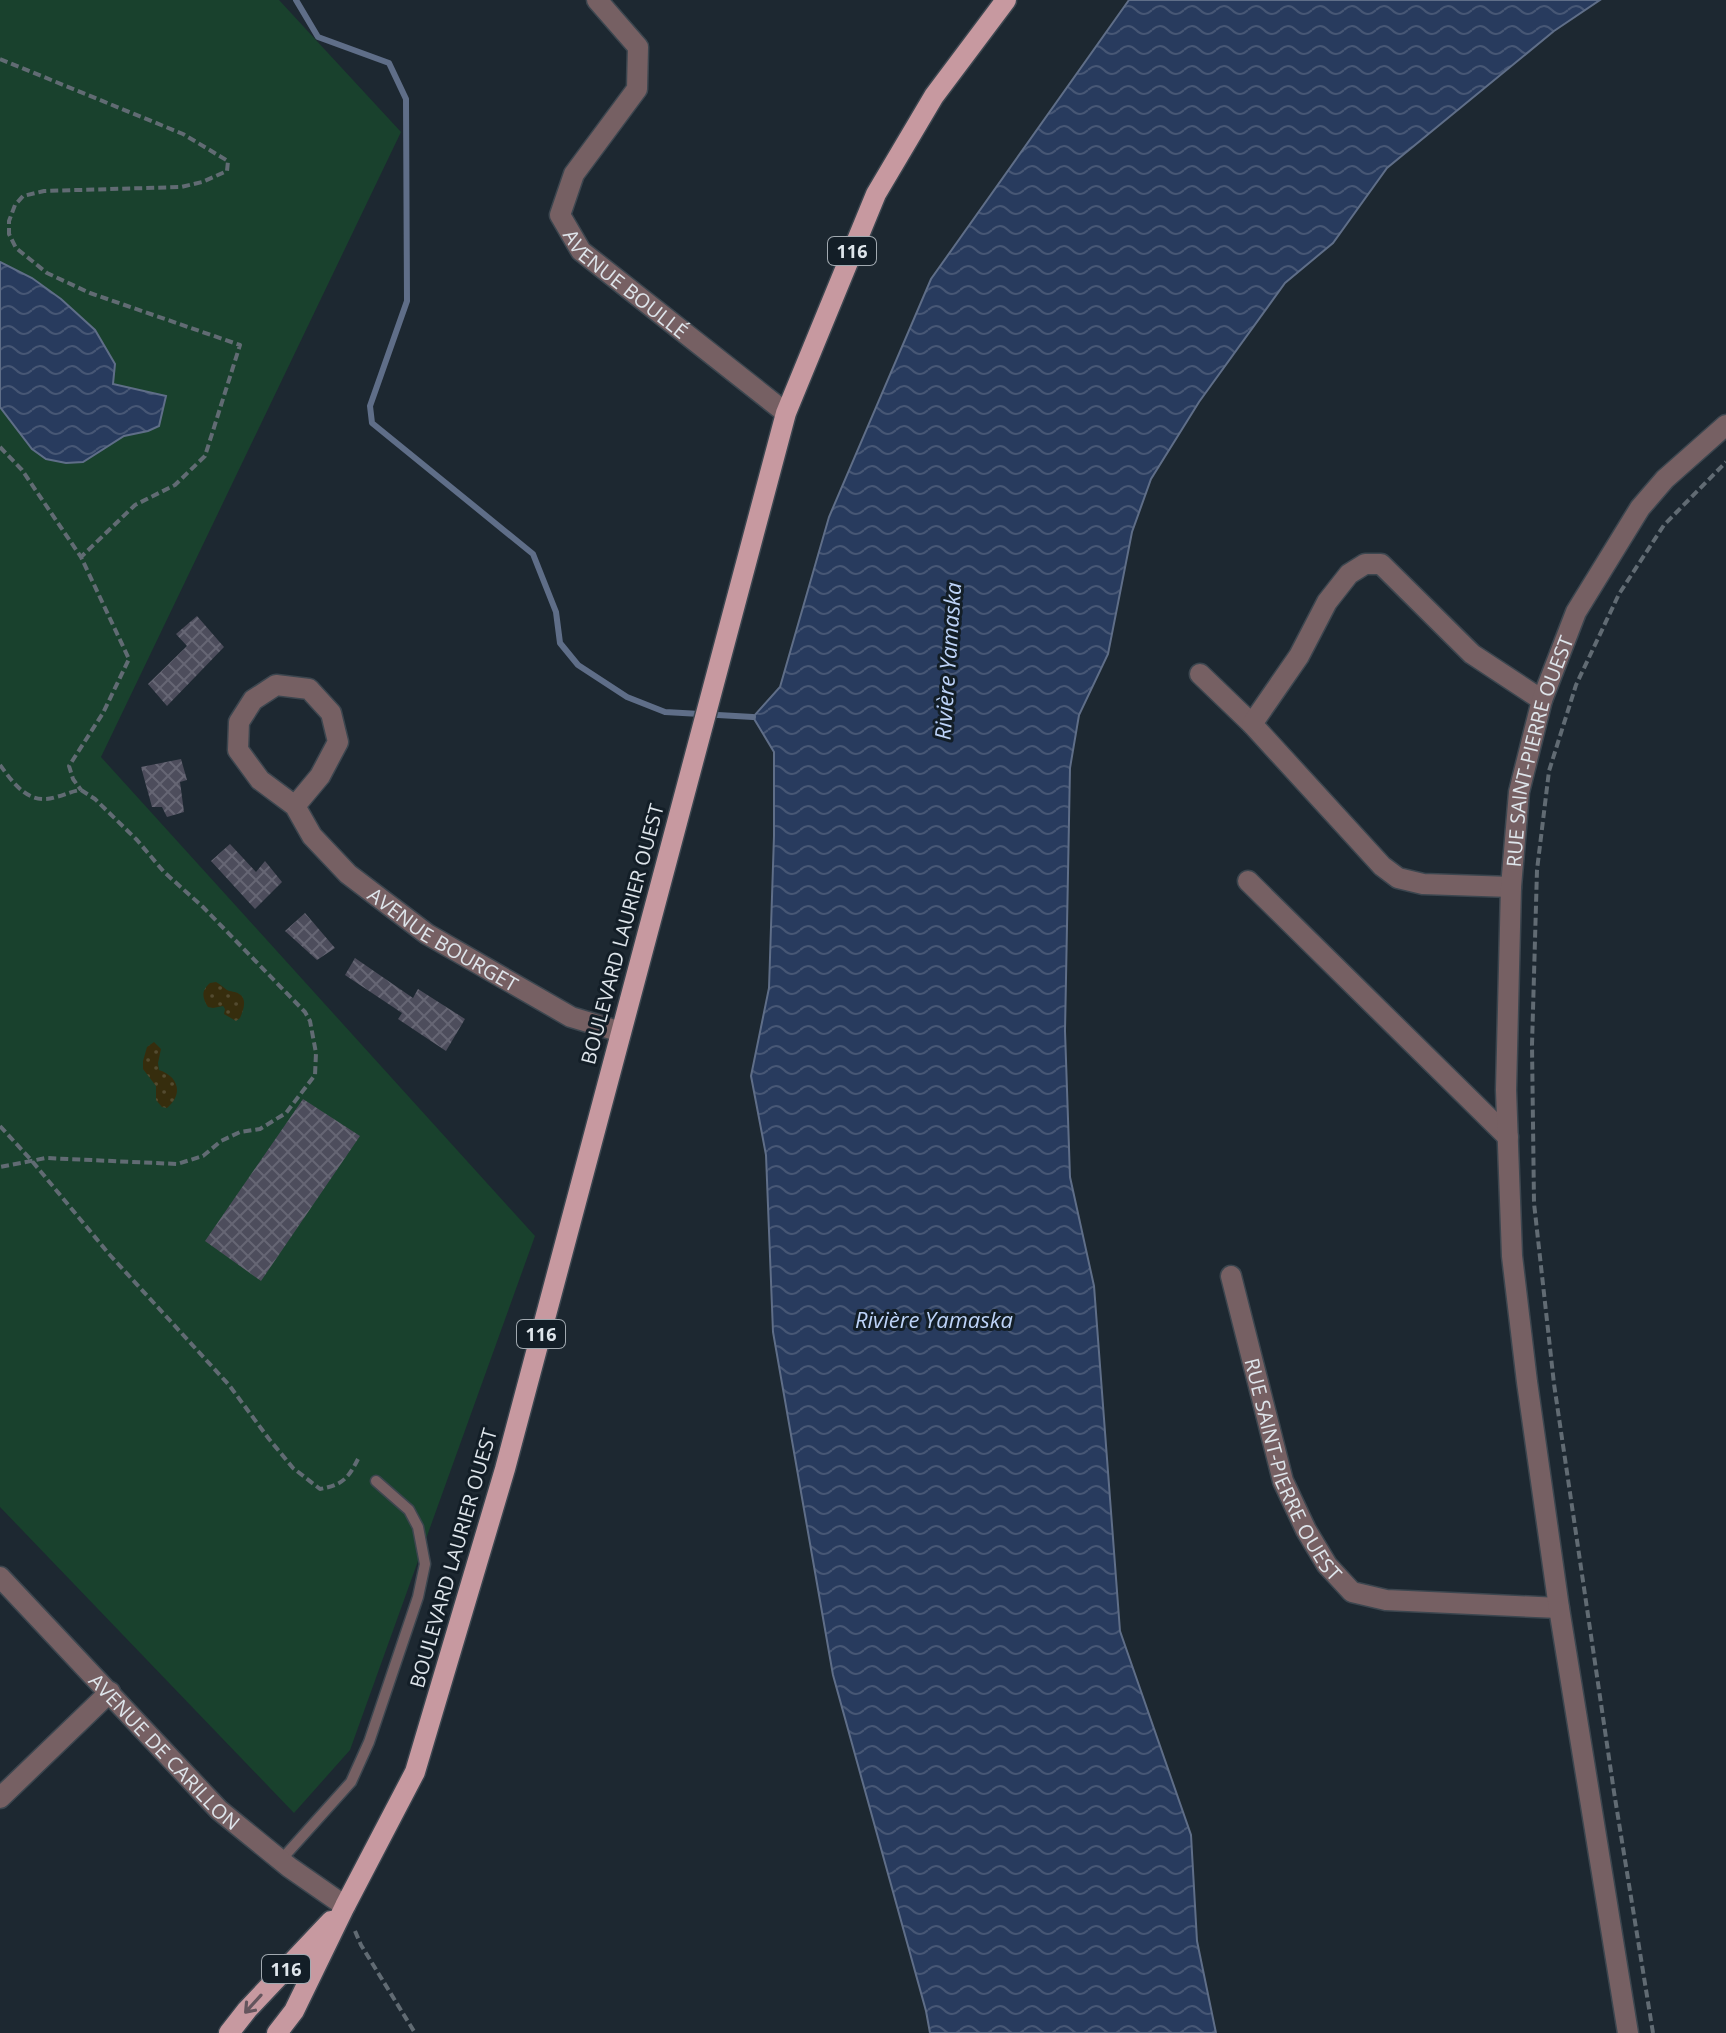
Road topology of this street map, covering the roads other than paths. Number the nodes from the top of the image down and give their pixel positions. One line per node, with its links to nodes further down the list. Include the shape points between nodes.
1 (597, 0): 3 (street, AVENUE BOULLÉ, via 638,47 637,89 574,174 560,215 581,251)
2 (1006, 0): 3 (main road, BOULEVARD LAURIER OUEST / 116, via 934,96 876,194)
3 (786, 413): 11 (main road, BOULEVARD LAURIER OUEST / 116)
4 (1726, 425): 6 (street, RUE SAINT-PIERRE OUEST, via 1640,508 1576,612)
5 (1200, 674): 7 (street)
6 (1542, 700): 7 (street, via 1472,654 1381,564 1365,564 1349,574 1327,602 1299,656); 10 (street, RUE SAINT-PIERRE OUEST, via 1519,792)
7 (1252, 724): 10 (street, via 1398,878)
8 (295, 806): 8 (street, AVENUE BOURGET, via 320,776 338,742 331,713 309,689 276,685 253,700 239,722 238,750 260,780); 11 (street, AVENUE BOURGET, via 312,836 348,874 427,934 571,1017)
9 (1248, 881): 12 (street)
10 (1511, 887): 12 (street, RUE SAINT-PIERRE OUEST)
11 (621, 1032): 20 (main road, BOULEVARD LAURIER OUEST / 116, via 505,1469 415,1772)
12 (1508, 1137): 16 (street, RUE SAINT-PIERRE OUEST, via 1512,1256)
13 (1231, 1276): 16 (street, RUE SAINT-PIERRE OUEST, via 1283,1481 1327,1565 1352,1592 1386,1600)
14 (376, 1481): 19 (lane, via 409,1510 418,1527 425,1564 418,1597 351,1782)
15 (0, 1577): 17 (street, AVENUE DE CARILLON)
16 (1559, 1608): 23 (street, RUE SAINT-PIERRE OUEST)
17 (110, 1692): 18 (street); 19 (street, AVENUE DE CARILLON, via 219,1810)
18 (0, 1798)
19 (281, 1860): 20 (street, AVENUE DE CARILLON)
20 (345, 1906): 21 (main road, BOULEVARD LAURIER OUEST / 116, one-way to 21); 22 (main road, BOULEVARD LAURIER OUEST / 116, via 294,2011)
21 (229, 2033)
22 (277, 2033)
23 (1628, 2033)

